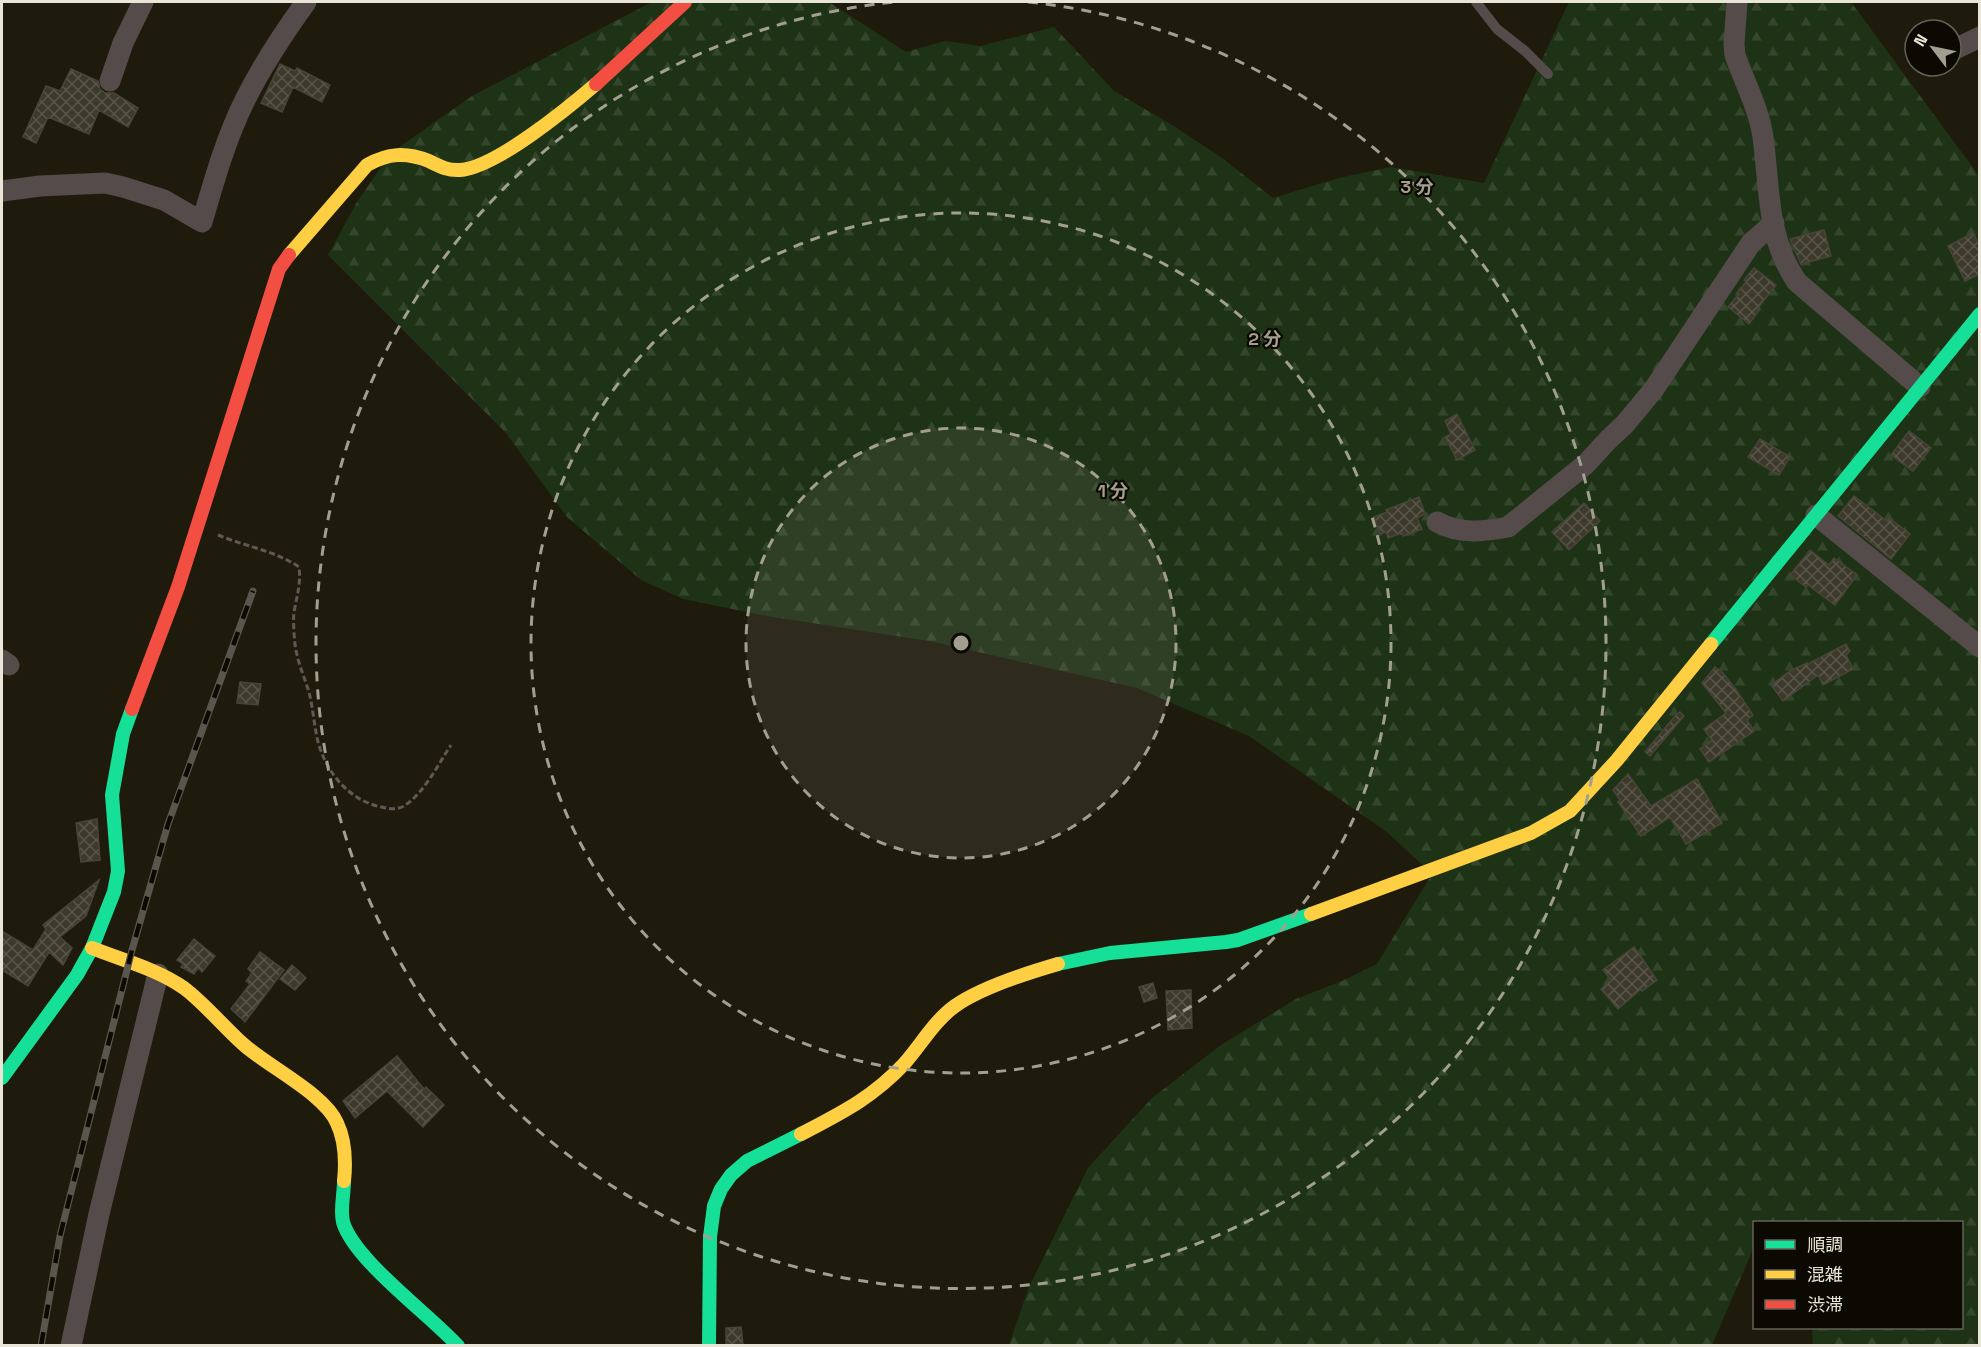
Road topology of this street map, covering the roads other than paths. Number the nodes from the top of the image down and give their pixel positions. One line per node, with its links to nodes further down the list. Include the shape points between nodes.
1 (143, 2): 9 (street)
2 (306, 2): 10 (street, via 245,100 202,222 164,200 105,183)
3 (685, 2): 17 (street, via 573,103 543,127 486,162 458,171 400,153 380,157 367,165 279,269 178,587 123,734 112,795 118,871)
4 (1476, 2): 8 (lane, via 1497,29)
5 (1737, 2): 11 (street, via 1735,55 1759,121 1767,198)
6 (1980, 37): 7 (street)
7 (1963, 45)
8 (1548, 74)
9 (110, 81)
10 (2, 191)
11 (1774, 223): 13 (street, via 1778,248 1797,282); 15 (street, via 1751,243 1654,389 1586,465 1508,527 1464,531)
12 (1980, 314): 13 (street)
13 (1920, 387): 14 (street)
14 (1816, 515): 16 (street); 22 (street, via 1617,760 1570,811 1531,833 1238,940 1076,958 985,990 945,1014 897,1072 865,1099 742,1164 726,1181 714,1206)
15 (1437, 522)
16 (1980, 647)
17 (92, 948): 18 (street); 19 (street, via 77,975)
18 (158, 974): 20 (street); 21 (street, via 184,988 245,1046 327,1108 337,1122 344,1150 342,1219 348,1237 373,1266)
19 (2, 1078)
20 (71, 1346)
21 (458, 1346)
22 (709, 1346)

